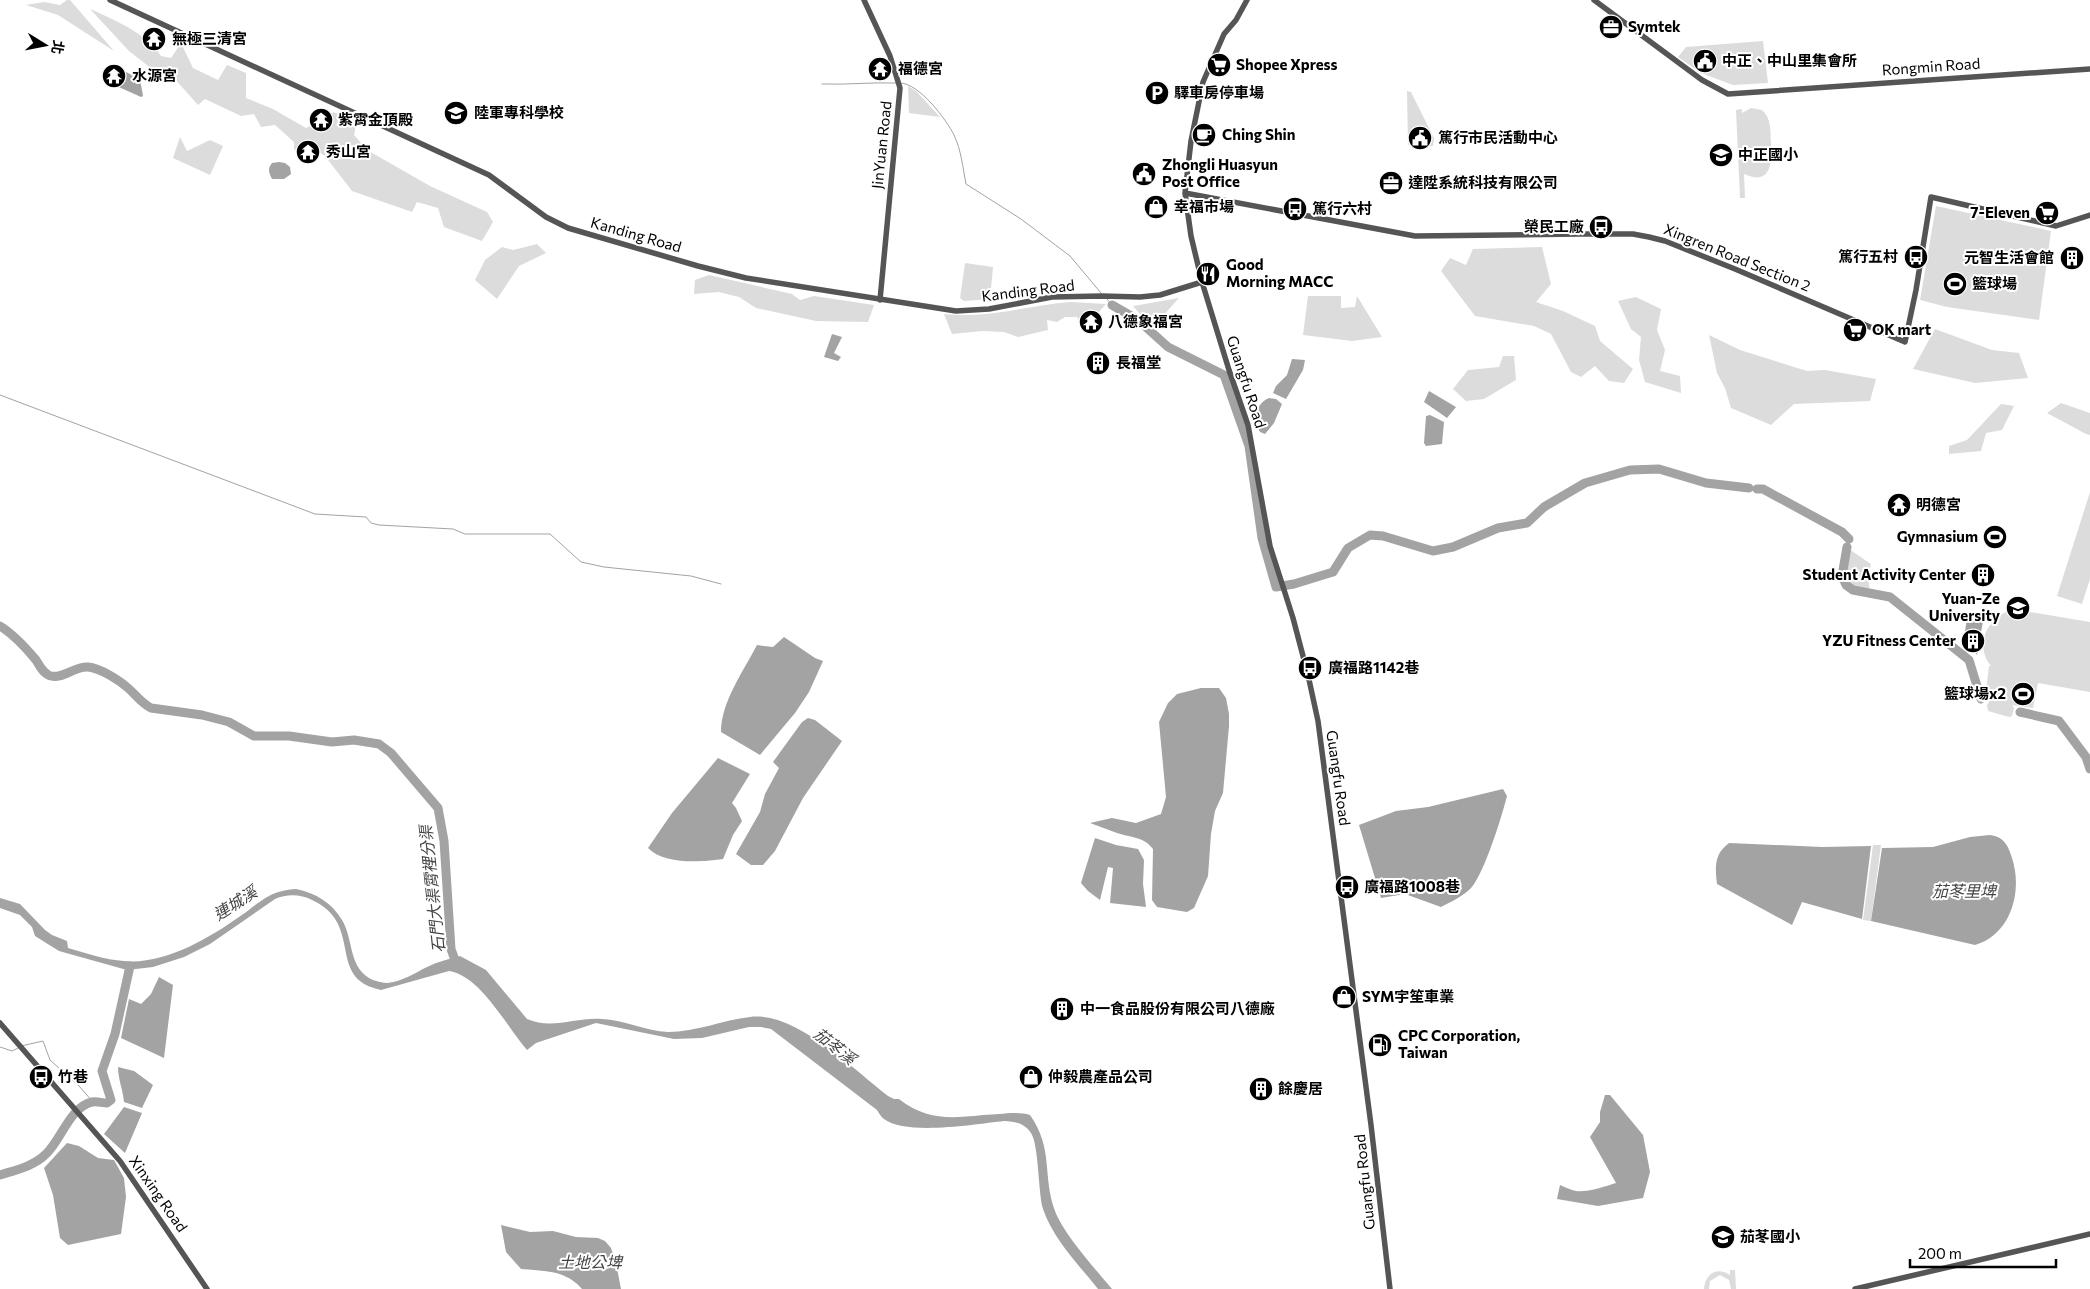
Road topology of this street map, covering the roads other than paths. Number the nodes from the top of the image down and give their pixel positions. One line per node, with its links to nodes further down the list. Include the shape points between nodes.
1 (110, 0): 9 (street, Kanding Road, via 489,175 546,217 568,228 746,278)
2 (864, 0): 9 (street, JinYuan Road, via 890,56 900,88)
3 (1247, 0): 6 (street, Guangfu Road, via 1224,34 1203,82)
4 (1594, 0): 5 (street, Rongmin Road, via 1702,80 1728,94)
5 (2090, 69)
6 (1185, 194): 7 (street, Xingren Road Section 2, via 1415,236 1633,234 1649,237 1735,269 1905,342 1931,197 2056,226); 8 (street, Guangfu Road)
7 (2090, 215)
8 (1202, 282): 9 (street, Kanding Road, via 1160,295 1052,297 970,310); 13 (street, Guangfu Road, via 1248,425 1270,546 1308,675 1319,730)
9 (880, 300)
10 (0, 1023): 12 (street, Xinxing Road, via 137,1183)
11 (2090, 1234): 14 (street)
12 (207, 1289)
13 (1390, 1289)
14 (1855, 1289)

